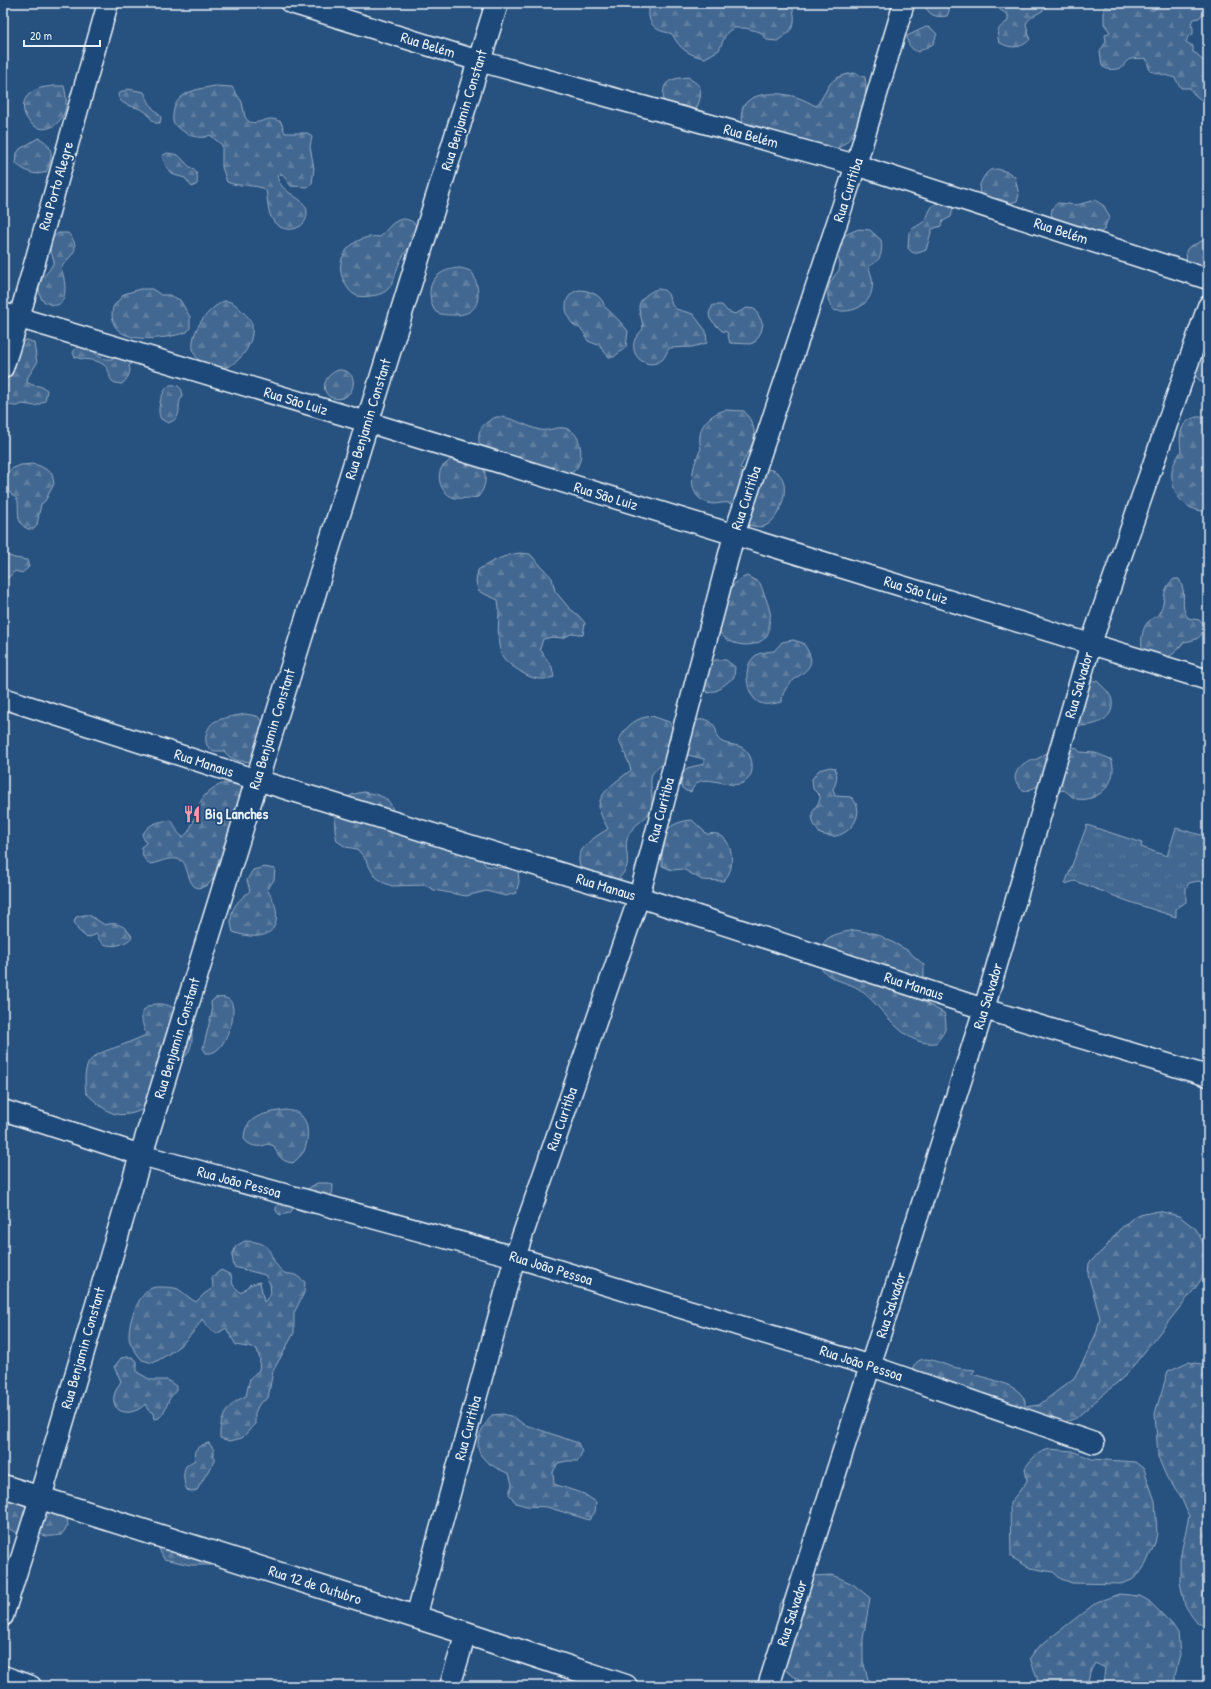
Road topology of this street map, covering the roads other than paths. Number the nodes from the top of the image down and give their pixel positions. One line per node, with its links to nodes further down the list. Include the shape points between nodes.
1 (108, 3): 9 (street, Rua Porto Alegre)
2 (291, 3): 5 (street, Rua Belém)
3 (497, 3): 5 (street, Rua Benjamin Constant)
4 (904, 3): 6 (street, Rua Curitiba)
5 (479, 61): 6 (street, Rua Belém); 11 (street, Rua Benjamin Constant)
6 (856, 165): 7 (street, Rua Belém); 12 (street, Rua Curitiba)
7 (1208, 279)
8 (1208, 306): 13 (street, Rua Salvador)
9 (11, 315): 10 (street, Rua Porto Alegre); 11 (street, Rua São Luiz)
10 (3, 368)
11 (367, 422): 12 (street, Rua São Luiz); 16 (street, Rua Benjamin Constant)
12 (734, 535): 13 (street, Rua São Luiz); 17 (street, Rua Curitiba)
13 (1091, 644): 14 (street, Rua São Luiz); 18 (street, Rua Salvador)
14 (1208, 680)
15 (3, 698): 16 (street, Rua Manaus)
16 (257, 780): 17 (street, Rua Manaus); 21 (street, Rua Benjamin Constant)
17 (639, 897): 18 (street, Rua Manaus); 22 (street, Rua Curitiba)
18 (984, 1009): 19 (street, Rua Manaus); 23 (street, Rua Salvador)
19 (1208, 1076)
20 (3, 1110): 21 (street, Rua João Pessoa)
21 (141, 1155): 22 (street, Rua João Pessoa); 26 (street, Rua Benjamin Constant)
22 (515, 1257): 23 (street, Rua João Pessoa); 28 (street, Rua Curitiba)
23 (871, 1366): 24 (street, Rua João Pessoa); 34 (street, Rua Salvador)
24 (1094, 1443)
25 (3, 1486): 26 (street, Rua 12 de Outubro)
26 (40, 1498): 27 (street, Rua Benjamin Constant); 28 (street, Rua 12 de Outubro)
27 (3, 1616)
28 (416, 1617): 29 (street, Rua 12 de Outubro)
29 (466, 1633): 32 (street); 33 (street, Rua 12 de Outubro)
30 (3, 1676): 31 (street)
31 (31, 1686)
32 (450, 1686)
33 (626, 1686)
34 (768, 1686)

